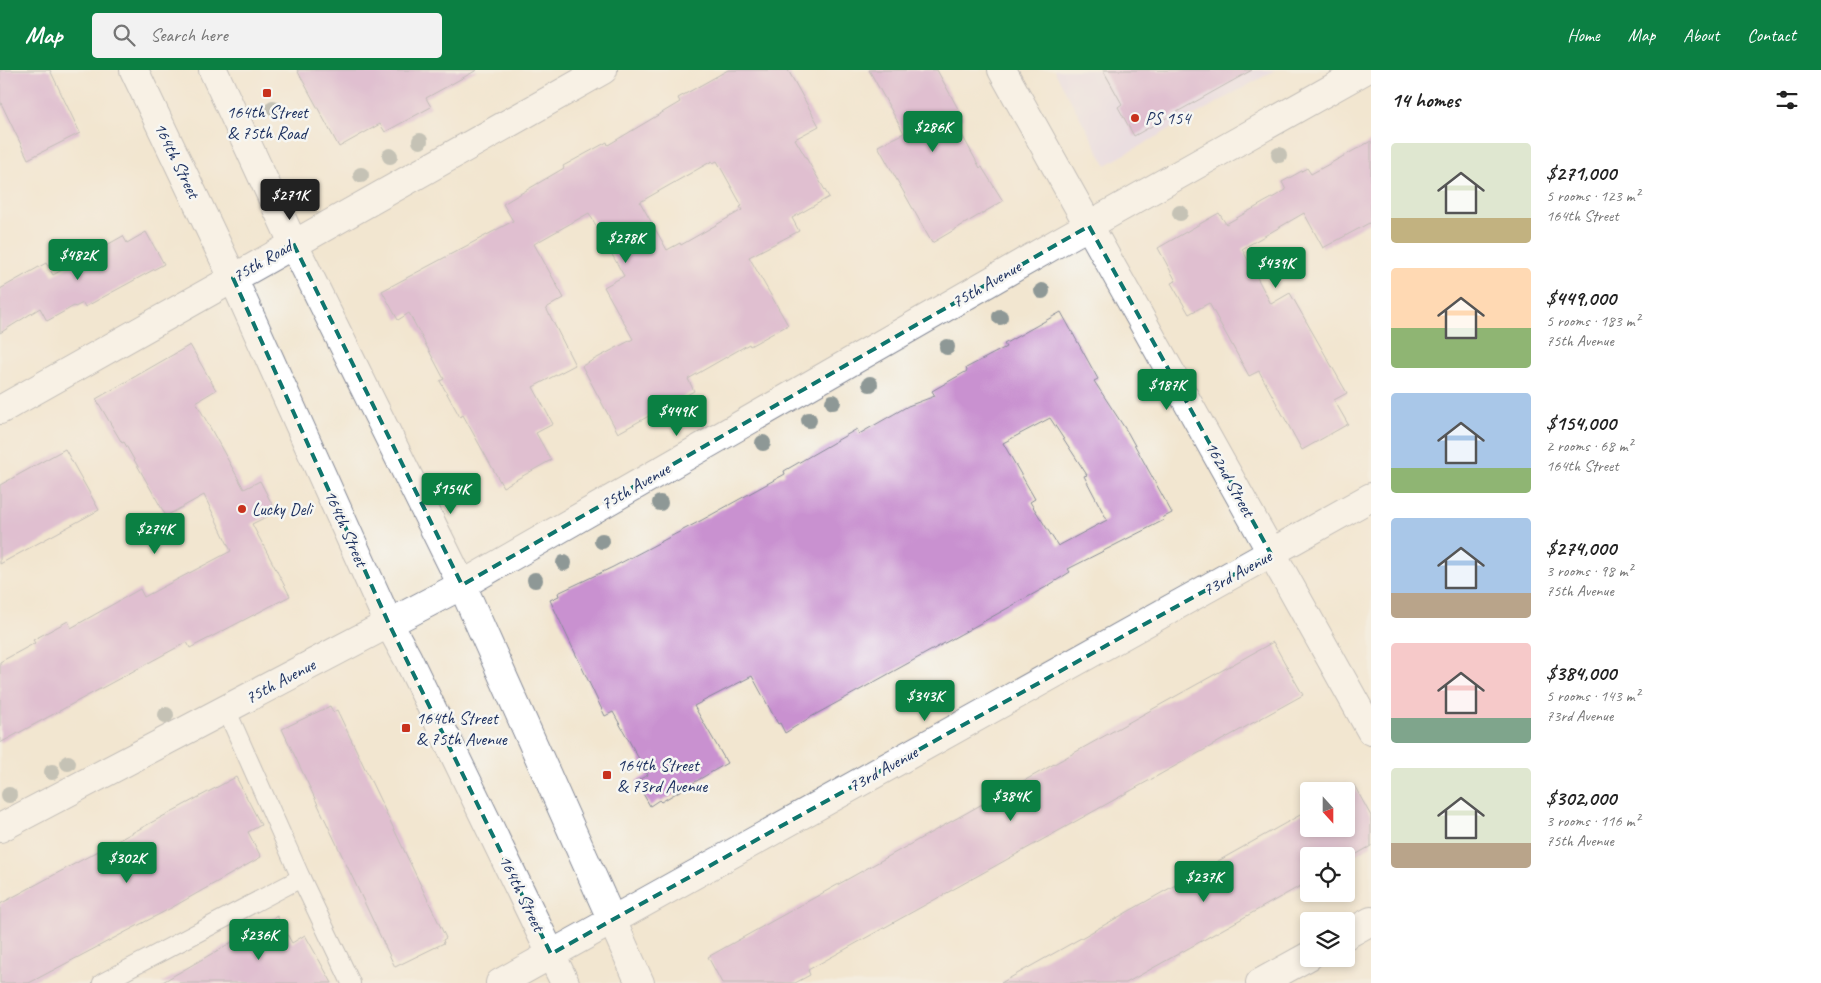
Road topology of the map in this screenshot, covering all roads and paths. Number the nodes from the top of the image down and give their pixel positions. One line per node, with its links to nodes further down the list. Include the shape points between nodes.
1 (134, 70): 8 (street, 164th Street)
2 (213, 70): 7 (street)
3 (602, 70): 7 (street, 75th Road)
4 (1002, 70): 6 (street, 162nd Street)
5 (1366, 70): 6 (street, 75th Avenue)
6 (1089, 226): 11 (street, 162nd Street); 12 (street, 75th Avenue)
7 (293, 244): 8 (street, 75th Road); 12 (street)
8 (233, 278): 9 (street, 75th Road); 13 (street, 164th Street)
9 (0, 410)
10 (1371, 497): 11 (street, 73rd Avenue)
11 (1271, 554): 15 (street, 162nd Street); 18 (street, 73rd Avenue)
12 (462, 585): 13 (street, 75th Avenue); 18 (street)
13 (389, 624): 14 (street, 75th Avenue); 21 (street, 164th Street)
14 (226, 709): 16 (street, 75th Avenue); 17 (lane)
15 (1371, 731)
16 (0, 828)
17 (301, 878): 23 (lane); 24 (lane)
18 (612, 920): 21 (street, 73rd Avenue); 27 (street)
19 (1371, 921): 20 (street)
20 (1355, 930)
21 (551, 954): 25 (street, 73rd Avenue); 26 (street, 164th Street)
22 (1300, 961): 28 (street)
23 (102, 983)
24 (351, 983)
25 (500, 983)
26 (565, 983)
27 (640, 983)
28 (1260, 983)

